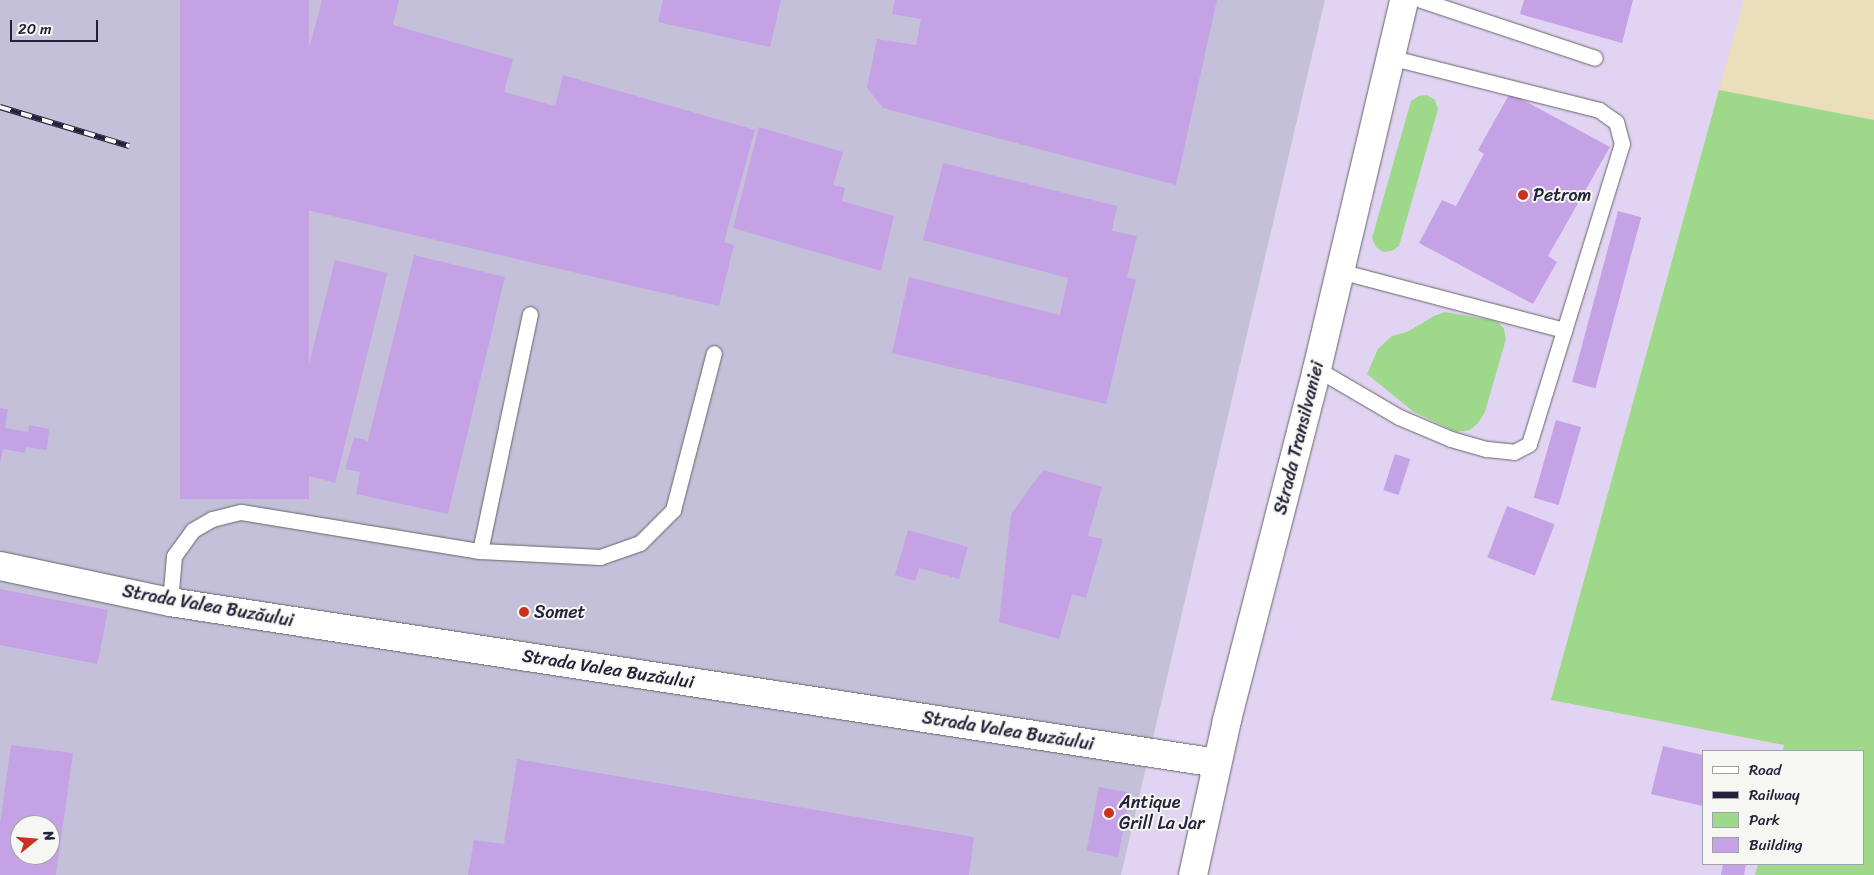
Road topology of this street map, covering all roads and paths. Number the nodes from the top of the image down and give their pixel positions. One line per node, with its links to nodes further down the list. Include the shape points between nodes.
1 (1404, 0): 3 (street, Strada Transilvaniei)
2 (1421, 0): 4 (lane)
3 (1390, 57): 5 (street, Strada Transilvaniei); 7 (lane, via 1599,110 1616,122 1622,144)
4 (1596, 58)
5 (1339, 271): 7 (lane); 9 (street, Strada Transilvaniei)
6 (530, 314): 10 (lane)
7 (1564, 330): 9 (lane, via 1530,444 1514,452 1450,439 1399,417)
8 (714, 353): 10 (lane, via 673,510 640,542 600,557)
9 (1316, 369): 13 (street, Strada Transilvaniei)
10 (480, 551): 12 (lane, via 241,512 212,519 192,530 174,556)
11 (0, 566): 12 (street, Strada Valea Buzăului)
12 (170, 602): 13 (street, Strada Valea Buzăului)
13 (1217, 763): 14 (street, Strada Transilvaniei)
14 (1192, 875)

